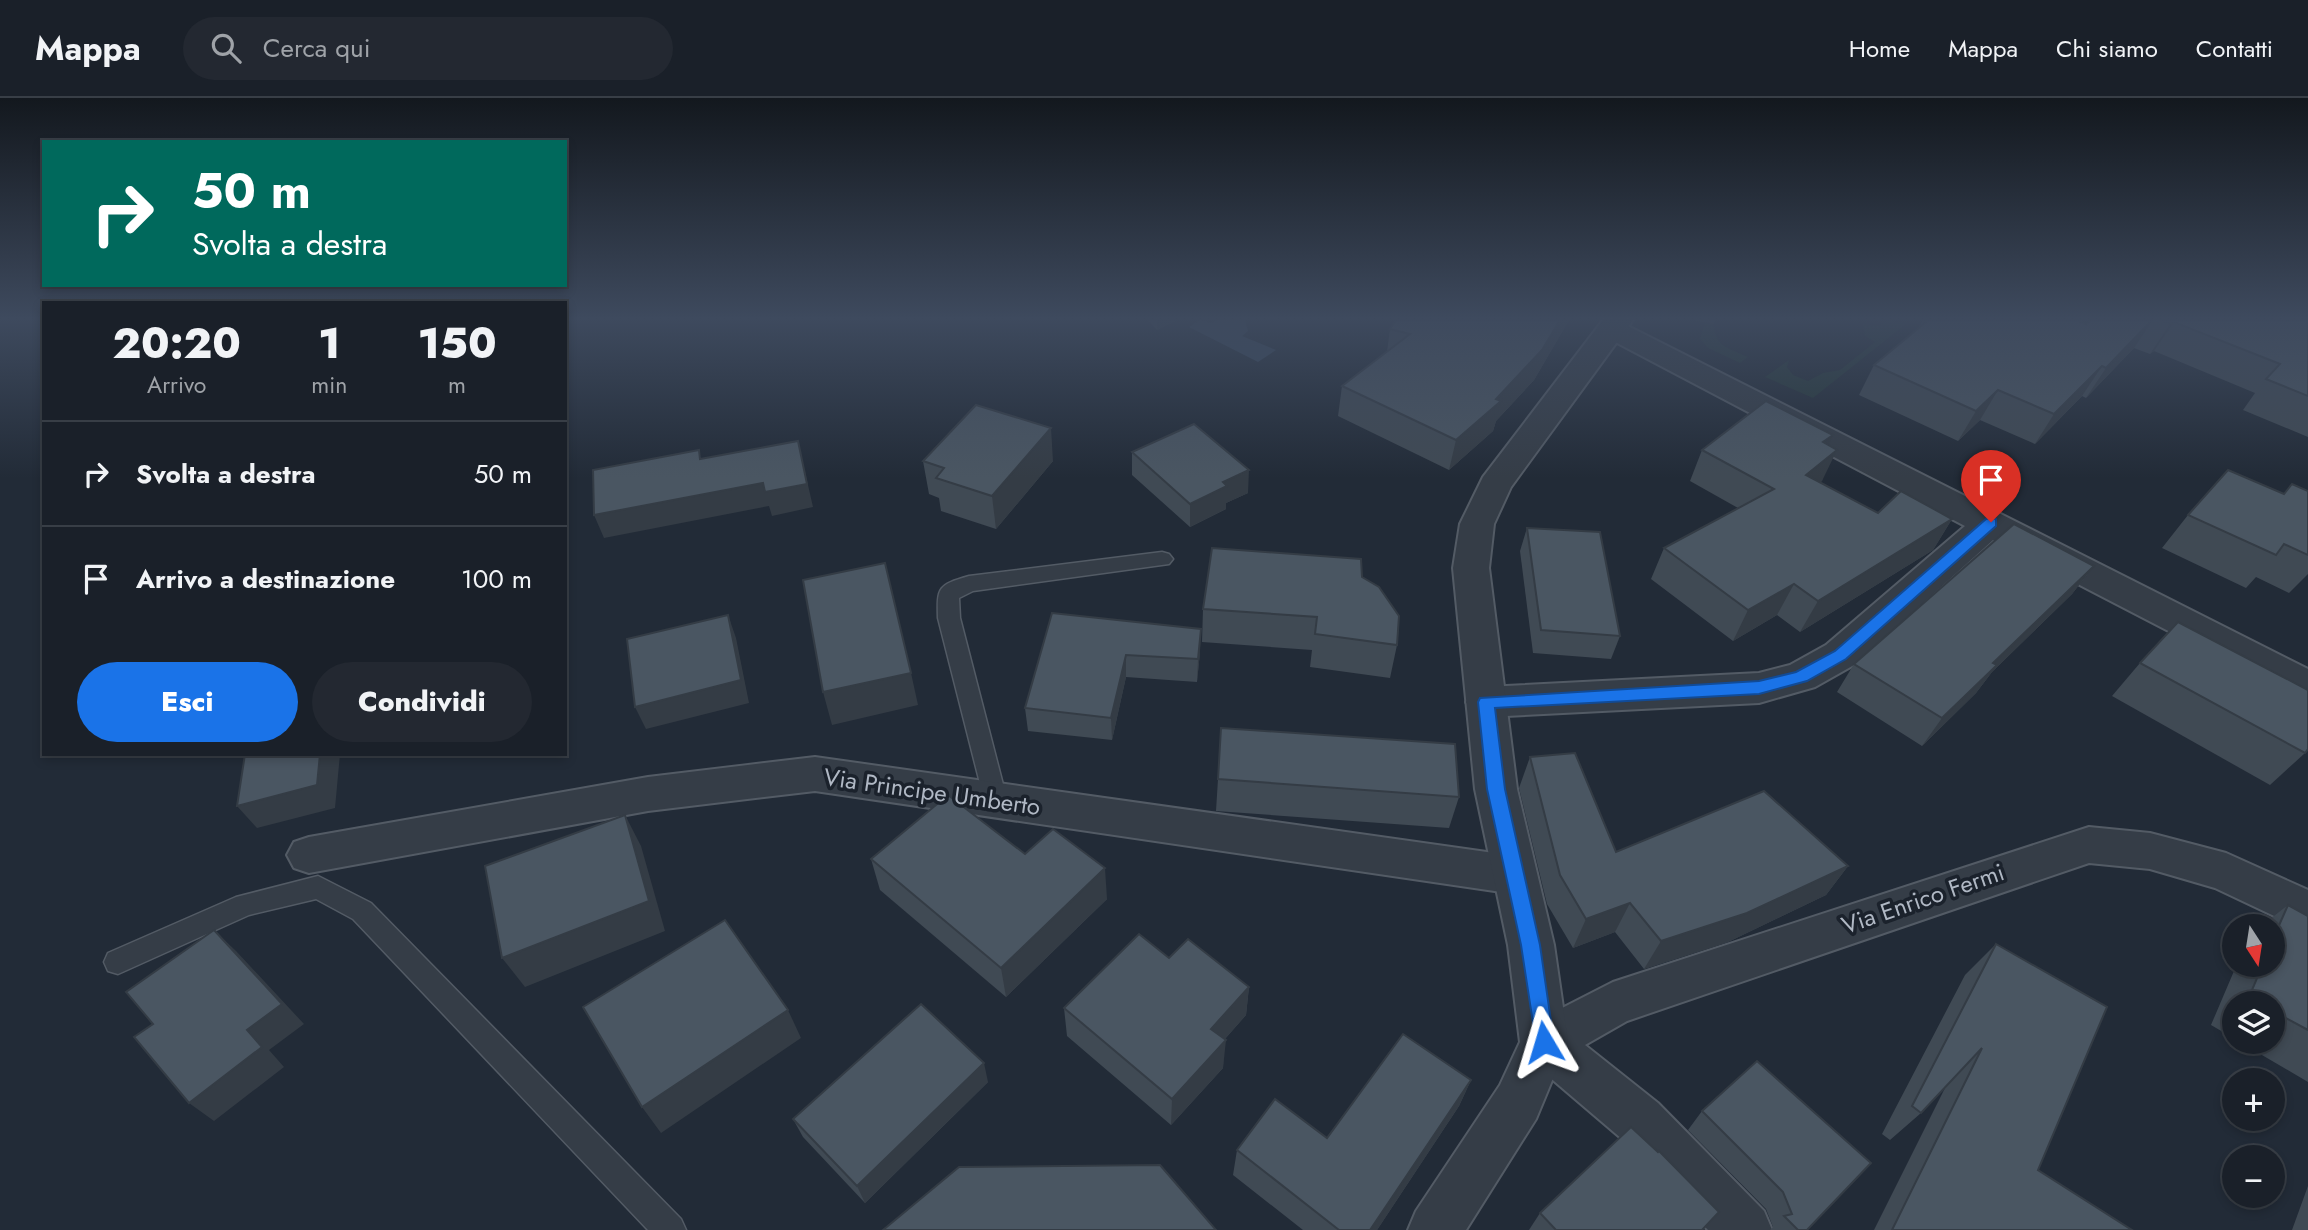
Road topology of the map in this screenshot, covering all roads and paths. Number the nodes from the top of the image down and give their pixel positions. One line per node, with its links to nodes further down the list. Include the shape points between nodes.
1 (1579, 373): 6 (street, via 1495,485 1477,524 1471,568)
2 (1701, 373): 3 (street, via 1782,419)
3 (1991, 522): 5 (street); 6 (street, via 1840,655 1801,677 1759,688)
4 (1162, 559): 7 (lane, via 970,584 948,594 948,618)
5 (2308, 686)
6 (1486, 702): 9 (street, via 1496,789)
7 (995, 800): 8 (street, Via Principe Umberto, via 815,774 648,794); 9 (street, Via Principe Umberto)
8 (309, 855)
9 (1515, 875): 12 (street, via 1532,952)
10 (2308, 912): 12 (street, Via Enrico Fermi, via 2226,872 2150,852 2089,845 1613,1004)
11 (118, 962): 13 (lane, via 245,905 318,887 362,911)
12 (1544, 1042): 14 (street, via 1518,1102); 15 (street, via 1640,1121)
13 (670, 1230)
14 (1435, 1230)
15 (1745, 1230)

